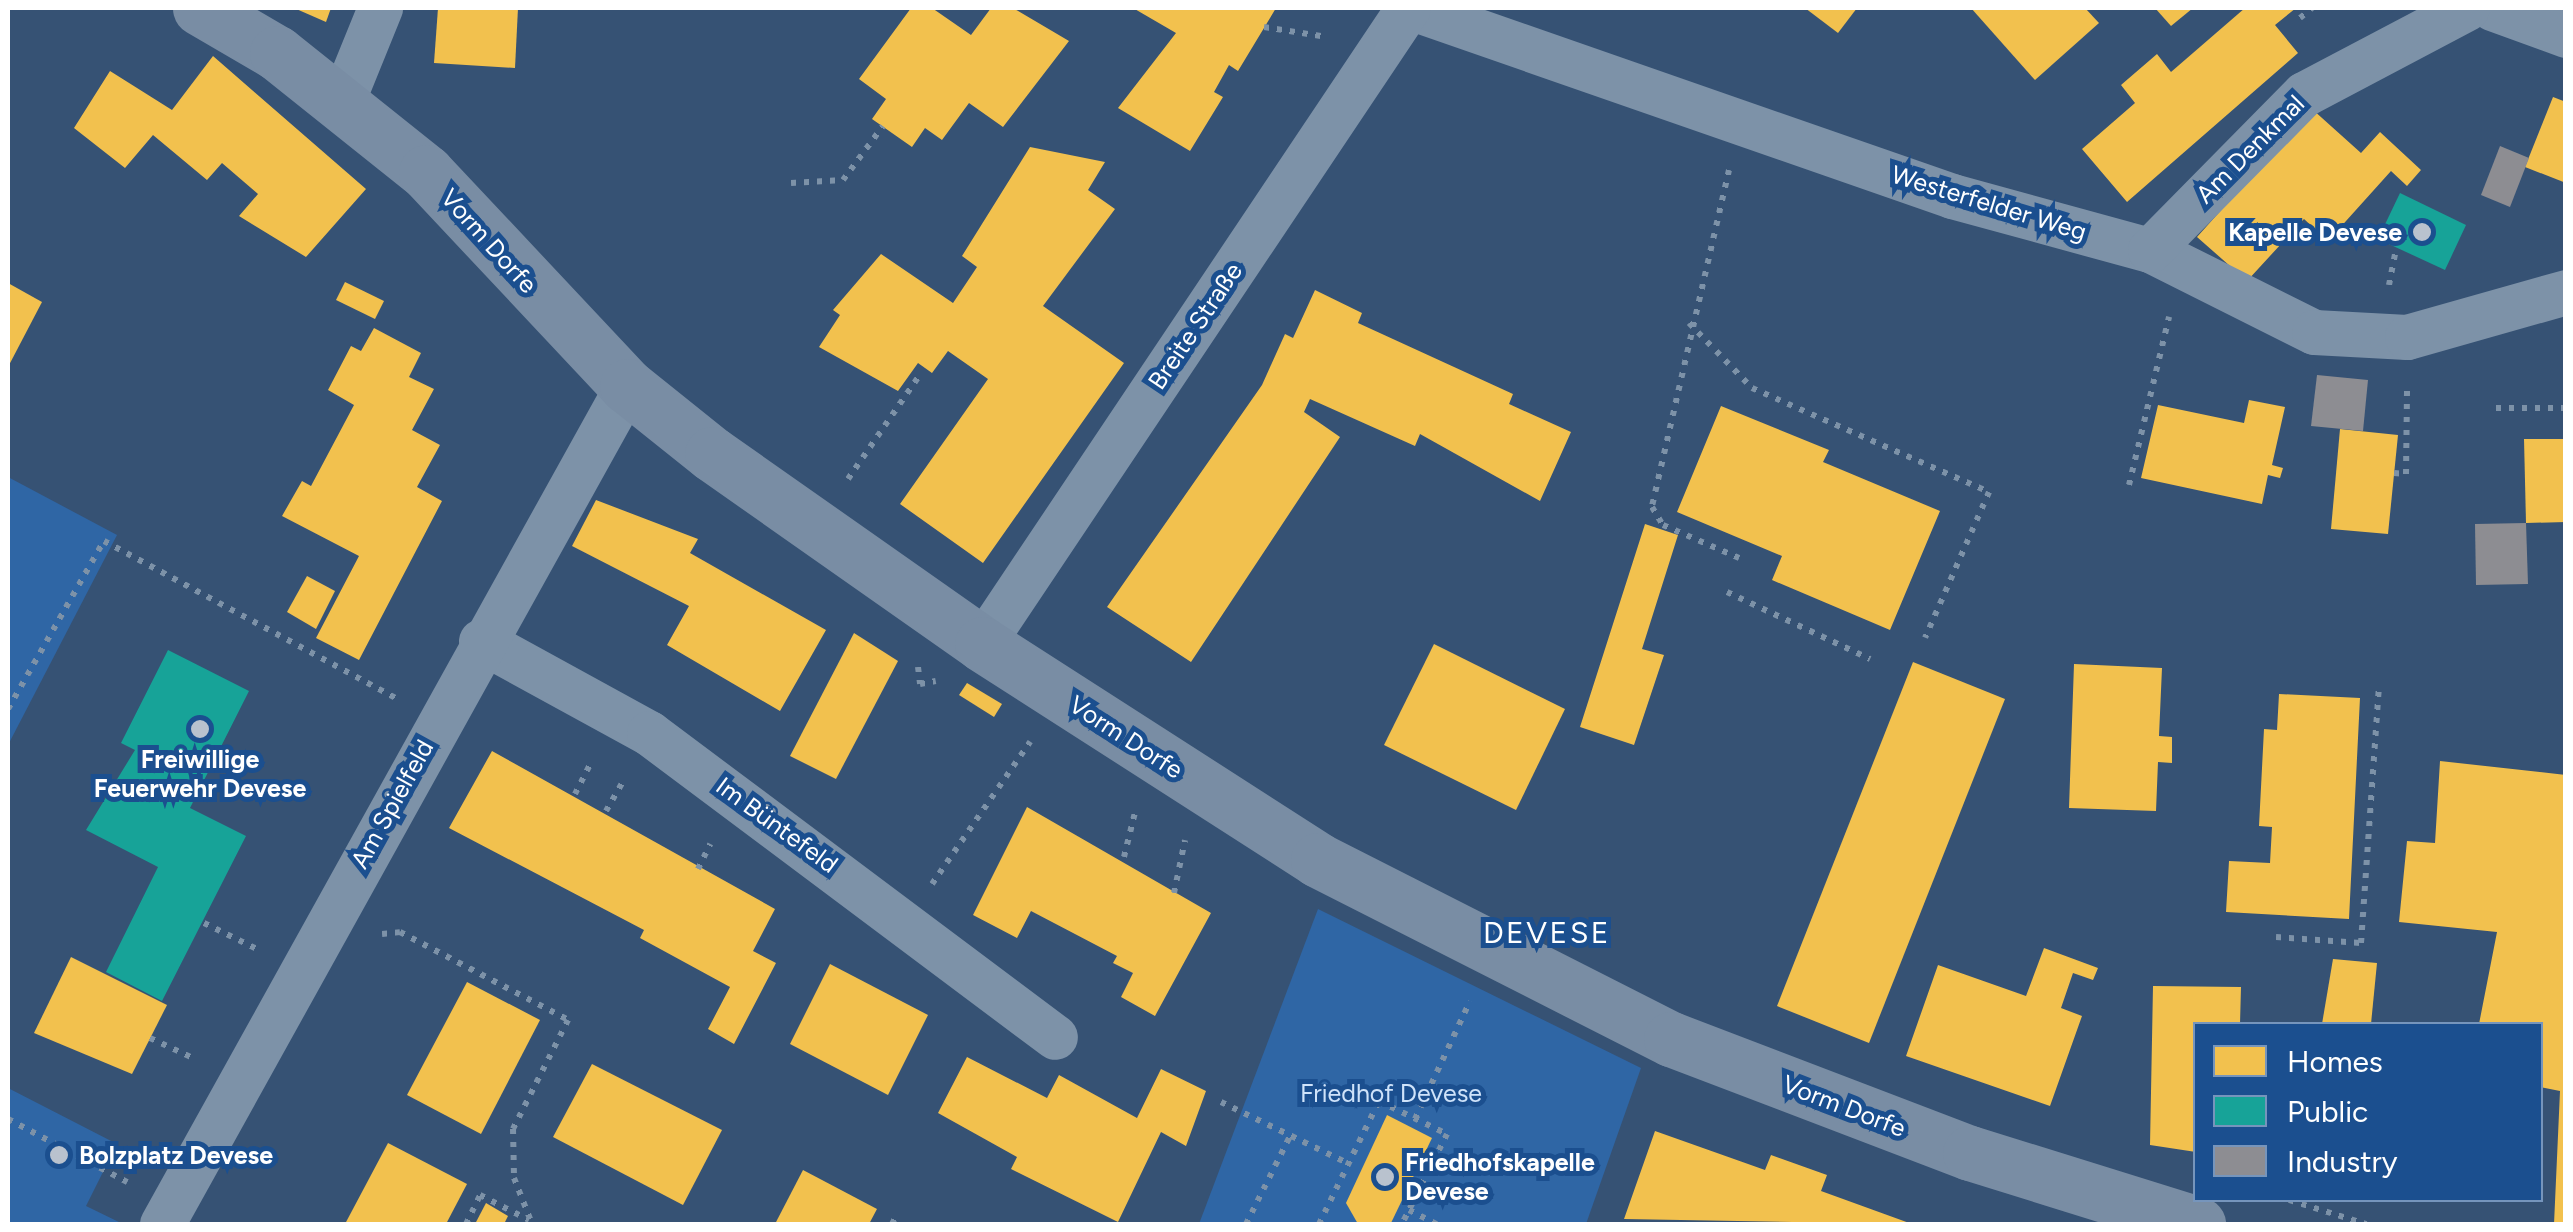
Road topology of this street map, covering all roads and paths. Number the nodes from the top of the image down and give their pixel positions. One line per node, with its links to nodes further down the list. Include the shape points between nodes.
1 (200, 8): 11 (main road, Vorm Dorfe)
2 (380, 8): 11 (street)
3 (1410, 8): 15 (street, Westerfelder Weg, via 1952,196); 31 (street, Breite Straße)
4 (2312, 8): 7 (path)
5 (2467, 8): 15 (street, Am Denkmal, via 2304,94)
6 (2492, 8): 9 (street)
7 (2300, 18)
8 (1264, 27): 10 (path)
9 (2566, 36)
10 (1329, 38)
11 (342, 104): 20 (main road, Vorm Dorfe, via 426,172)
12 (883, 126): 14 (path, via 843,180)
13 (1733, 153): 18 (path)
14 (791, 183)
15 (2150, 250): 16 (street, Westerfelder Weg, via 2290,323 2366,340)
16 (2566, 292)
17 (2172, 304): 25 (path)
18 (1689, 323): 27 (path, via 1693,352 1652,506 1663,526); 29 (path, via 1752,388 1989,492)
19 (921, 373): 26 (path)
20 (627, 386): 26 (main road, Vorm Dorfe); 30 (street, Am Spielfeld)
21 (2407, 391): 24 (path, via 2406,474)
22 (2496, 408): 23 (path)
23 (2566, 408)
24 (2394, 473)
25 (2129, 485)
26 (812, 530): 31 (main road, Vorm Dorfe)
27 (1739, 558)
28 (1727, 592): 32 (path)
29 (1925, 638)
30 (482, 641): 35 (street, Am Spielfeld); 47 (street, Im Büntefeld, via 649,733)
31 (982, 644): 66 (main road, Vorm Dorfe, via 1318,860 1600,1007 1879,1120)
32 (1870, 658)
33 (2379, 688): 48 (path, via 2361,943)
34 (8, 709): 35 (path, via 104,542)
35 (438, 721): 49 (street, Am Spielfeld)
36 (1040, 729): 47 (path)
37 (583, 778): 39 (path)
38 (618, 790): 40 (path)
39 (575, 794)
40 (606, 810)
41 (1123, 832): 43 (path)
42 (707, 851): 45 (path)
43 (1124, 857)
44 (1175, 867): 46 (path)
45 (698, 869)
46 (1174, 893)
47 (906, 921): 51 (street, Im Büntefeld)
48 (2276, 937)
49 (316, 943): 59 (street, Am Spielfeld); 60 (path, via 400,932 568,1020 512,1130 509,1154)
50 (1472, 995): 54 (path)
51 (1055, 1036)
52 (1221, 1102): 55 (path)
53 (8, 1118): 59 (path)
54 (1415, 1119): 56 (path, via 1379,1102); 58 (path, via 1446,1134)
55 (1290, 1136): 56 (path); 62 (path)
56 (1349, 1164): 63 (path)
57 (2295, 1202): 67 (path)
58 (1409, 1210): 64 (path); 65 (path)
59 (167, 1219)
60 (531, 1222): 61 (path, via 480,1196)
61 (466, 1224)
62 (1246, 1224)
63 (1319, 1224)
64 (1402, 1224)
65 (1438, 1224)
66 (2198, 1224)
67 (2366, 1224)

